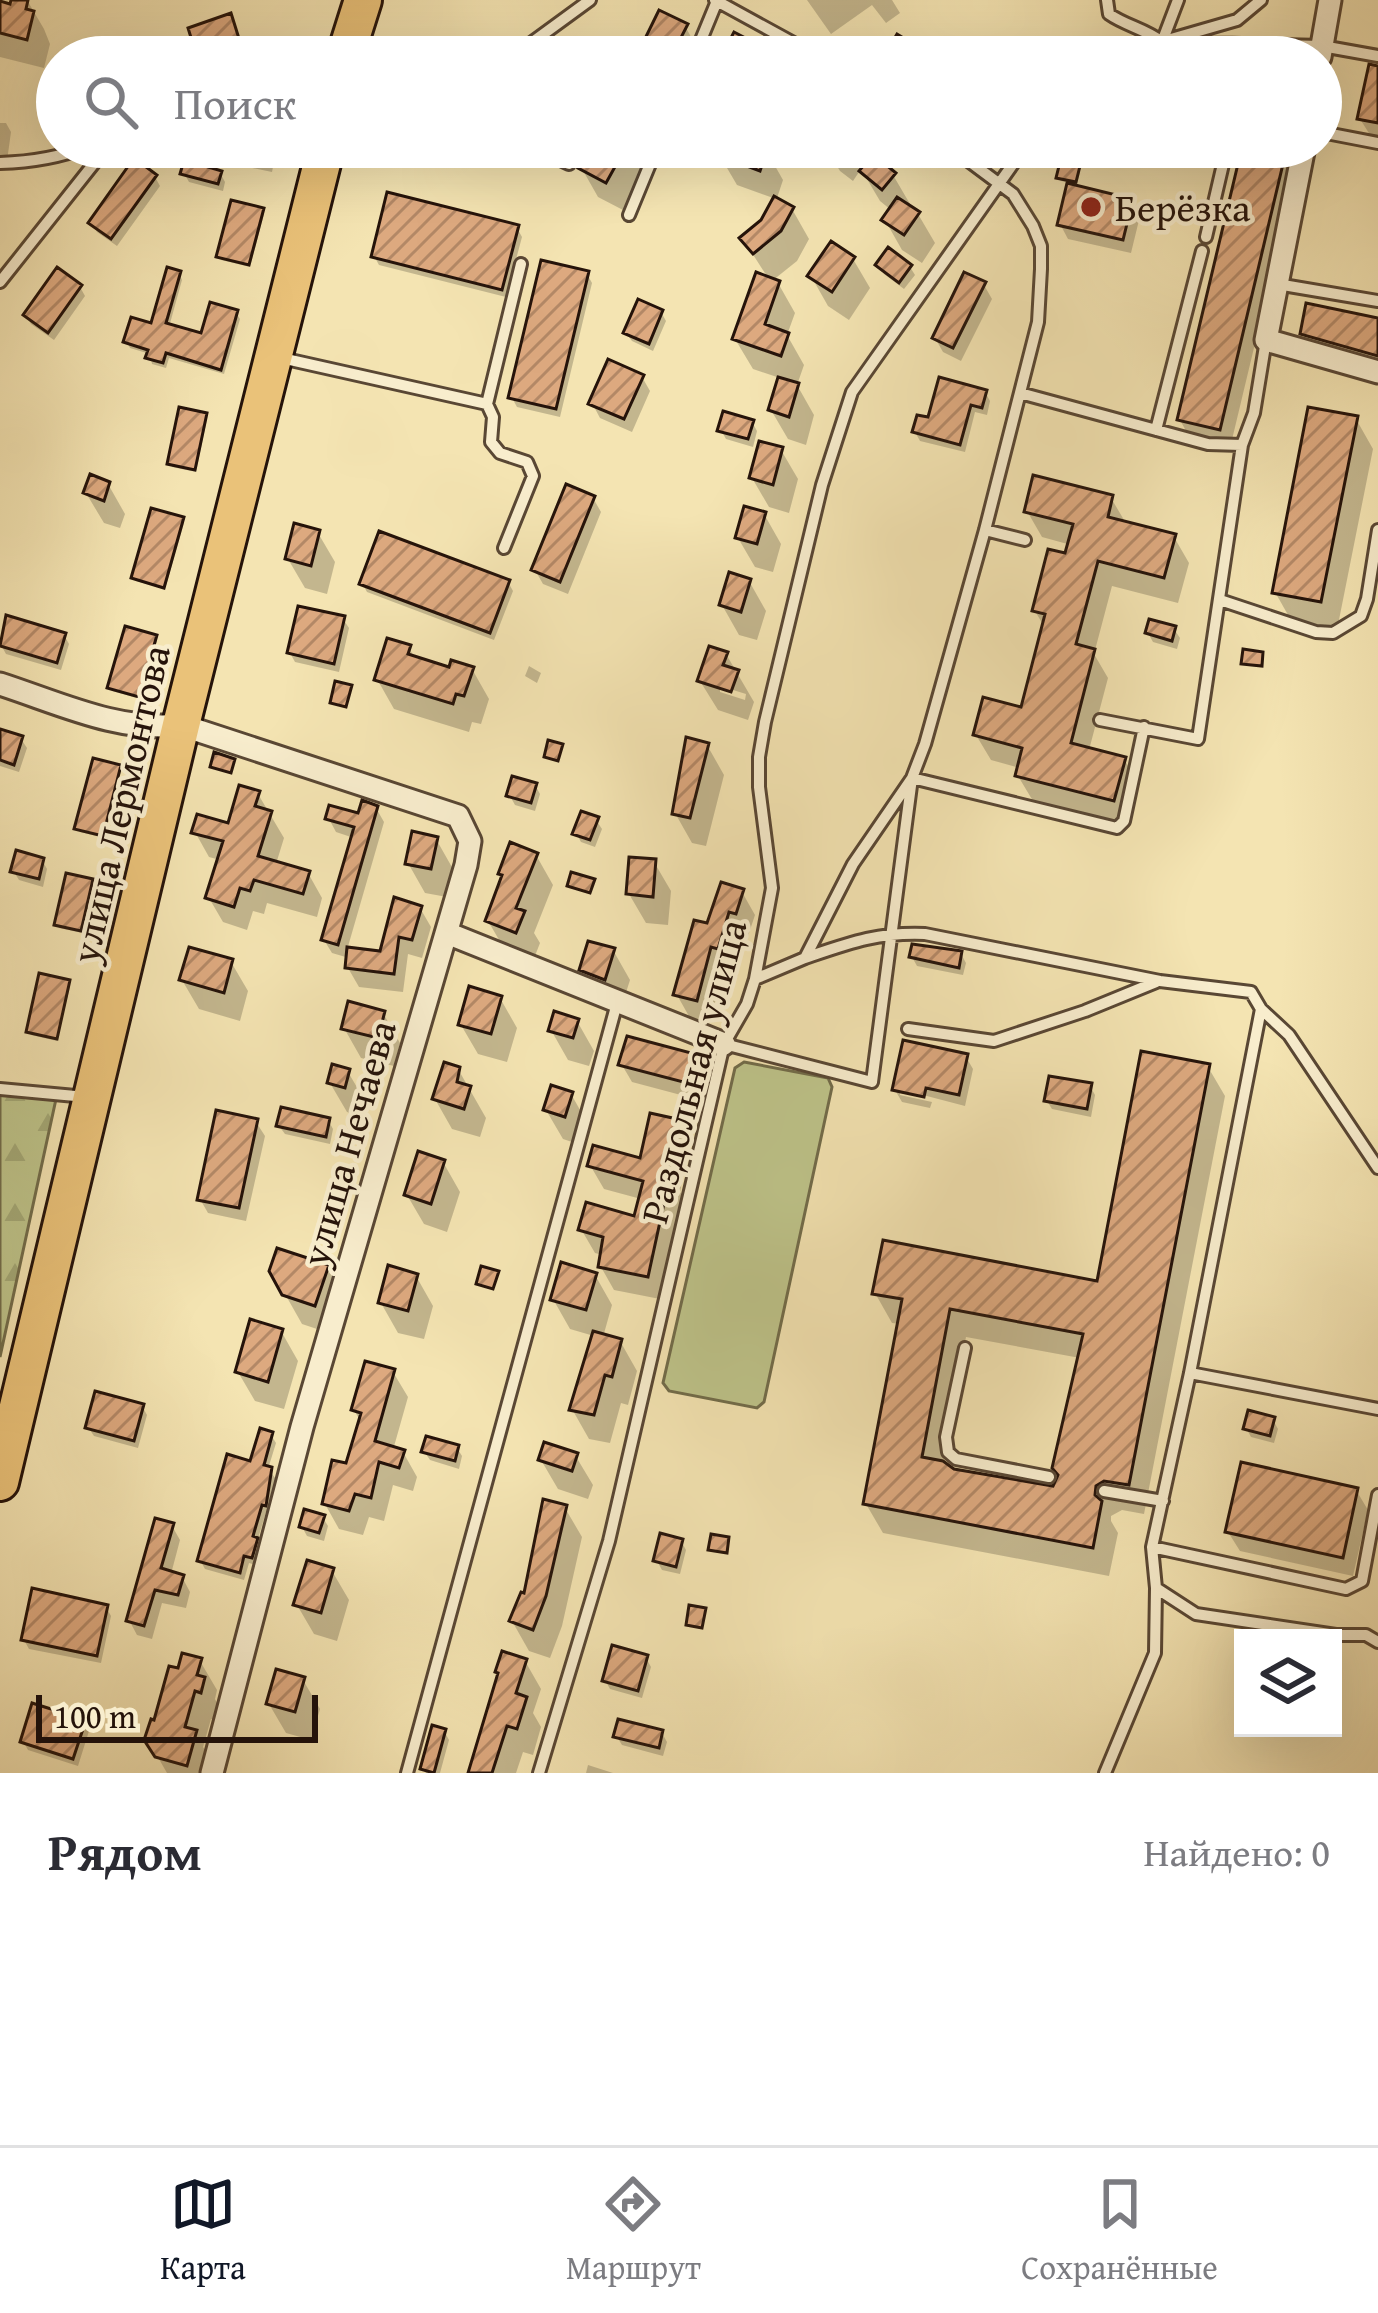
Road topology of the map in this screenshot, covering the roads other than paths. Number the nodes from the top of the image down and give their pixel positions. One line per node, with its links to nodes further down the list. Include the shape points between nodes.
1 (363, 0): 8 (main road)
2 (590, 0): 9 (lane)
3 (716, 0): 10 (lane); 11 (lane)
4 (1107, 0): 12 (lane, via 1109,14)
5 (1178, 0): 13 (lane)
6 (1261, 0): 14 (lane, via 1237,20)
7 (1330, 0): 15 (street)
8 (347, 36)
9 (541, 36)
10 (702, 36)
11 (781, 36)
12 (1153, 36)
13 (1164, 36)
14 (1182, 36)
15 (1324, 36)
16 (1342, 53): 17 (lane)
17 (1378, 56)
18 (1342, 136): 19 (lane)
19 (1378, 142)
20 (36, 160): 21 (lane)
21 (0, 163)
22 (90, 168): 34 (lane)
23 (321, 168): 38 (main road, улица Лермонтова)
24 (648, 168): 30 (lane)
25 (979, 168): 29 (lane)
26 (1011, 168): 29 (lane, Раздольная улица)
27 (1222, 168): 31 (lane)
28 (1300, 168): 35 (street)
29 (1001, 184): 40 (lane, via 1041,246 1038,322); 57 (lane, Раздольная улица, via 852,392 828,467 759,757 772,888)
30 (629, 215)
31 (1207, 237)
32 (1202, 251): 42 (lane)
33 (521, 263): 41 (lane)
34 (0, 282)
35 (1277, 284): 36 (lane); 37 (street)
36 (1378, 301)
37 (1266, 340): 39 (street); 43 (lane)
38 (274, 356): 41 (lane); 51 (main road, улица Лермонтова)
39 (1378, 372)
40 (1019, 393): 42 (lane); 44 (lane)
41 (488, 404): 47 (lane, via 491,442 527,462 533,476)
42 (1156, 430): 43 (lane)
43 (1242, 445): 48 (lane)
44 (986, 530): 46 (lane); 53 (lane)
45 (1378, 530): 48 (lane, via 1360,616 1333,633)
46 (1025, 540)
47 (504, 548)
48 (1220, 601): 52 (lane, via 1198,739)
49 (0, 683): 51 (street, улица Нечаева, via 125,725)
50 (1100, 720): 52 (lane)
51 (181, 724): 55 (street, улица Нечаева, via 458,816 470,841); 64 (main road, улица Лермонтова)
52 (1144, 727): 53 (lane, via 1117,828)
53 (912, 778): 54 (lane); 56 (lane, via 853,864)
54 (892, 932): 56 (lane); 58 (lane); 62 (lane, via 872,1082)
55 (447, 933): 59 (street); 77 (street, улица Нечаева, via 302,1427)
56 (805, 958): 57 (lane)
57 (755, 979): 62 (lane, Раздольная улица)
58 (1160, 980): 60 (lane, via 1250,992); 61 (lane, via 994,1041)
59 (617, 1003): 62 (street); 78 (lane)
60 (1261, 1009): 65 (lane, via 1289,1035); 67 (lane)
61 (908, 1029)
62 (724, 1044): 79 (lane, Раздольная улица, via 609,1541)
63 (0, 1089): 64 (lane)
64 (93, 1098): 70 (main road, улица Лермонтова)
65 (1378, 1168)
66 (965, 1348): 69 (lane, via 948,1452)
67 (1190, 1373): 68 (lane); 73 (lane)
68 (1378, 1408)
69 (1049, 1477)
70 (0, 1482)
71 (1104, 1491): 73 (lane)
72 (1378, 1495): 74 (lane, via 1362,1581 1346,1589)
73 (1163, 1501): 74 (lane)
74 (1152, 1547): 75 (lane)
75 (1156, 1588): 76 (lane, via 1196,1614); 80 (lane, via 1156,1653)
76 (1378, 1642)
77 (212, 1773)
78 (407, 1773)
79 (539, 1773)
80 (1105, 1773)

